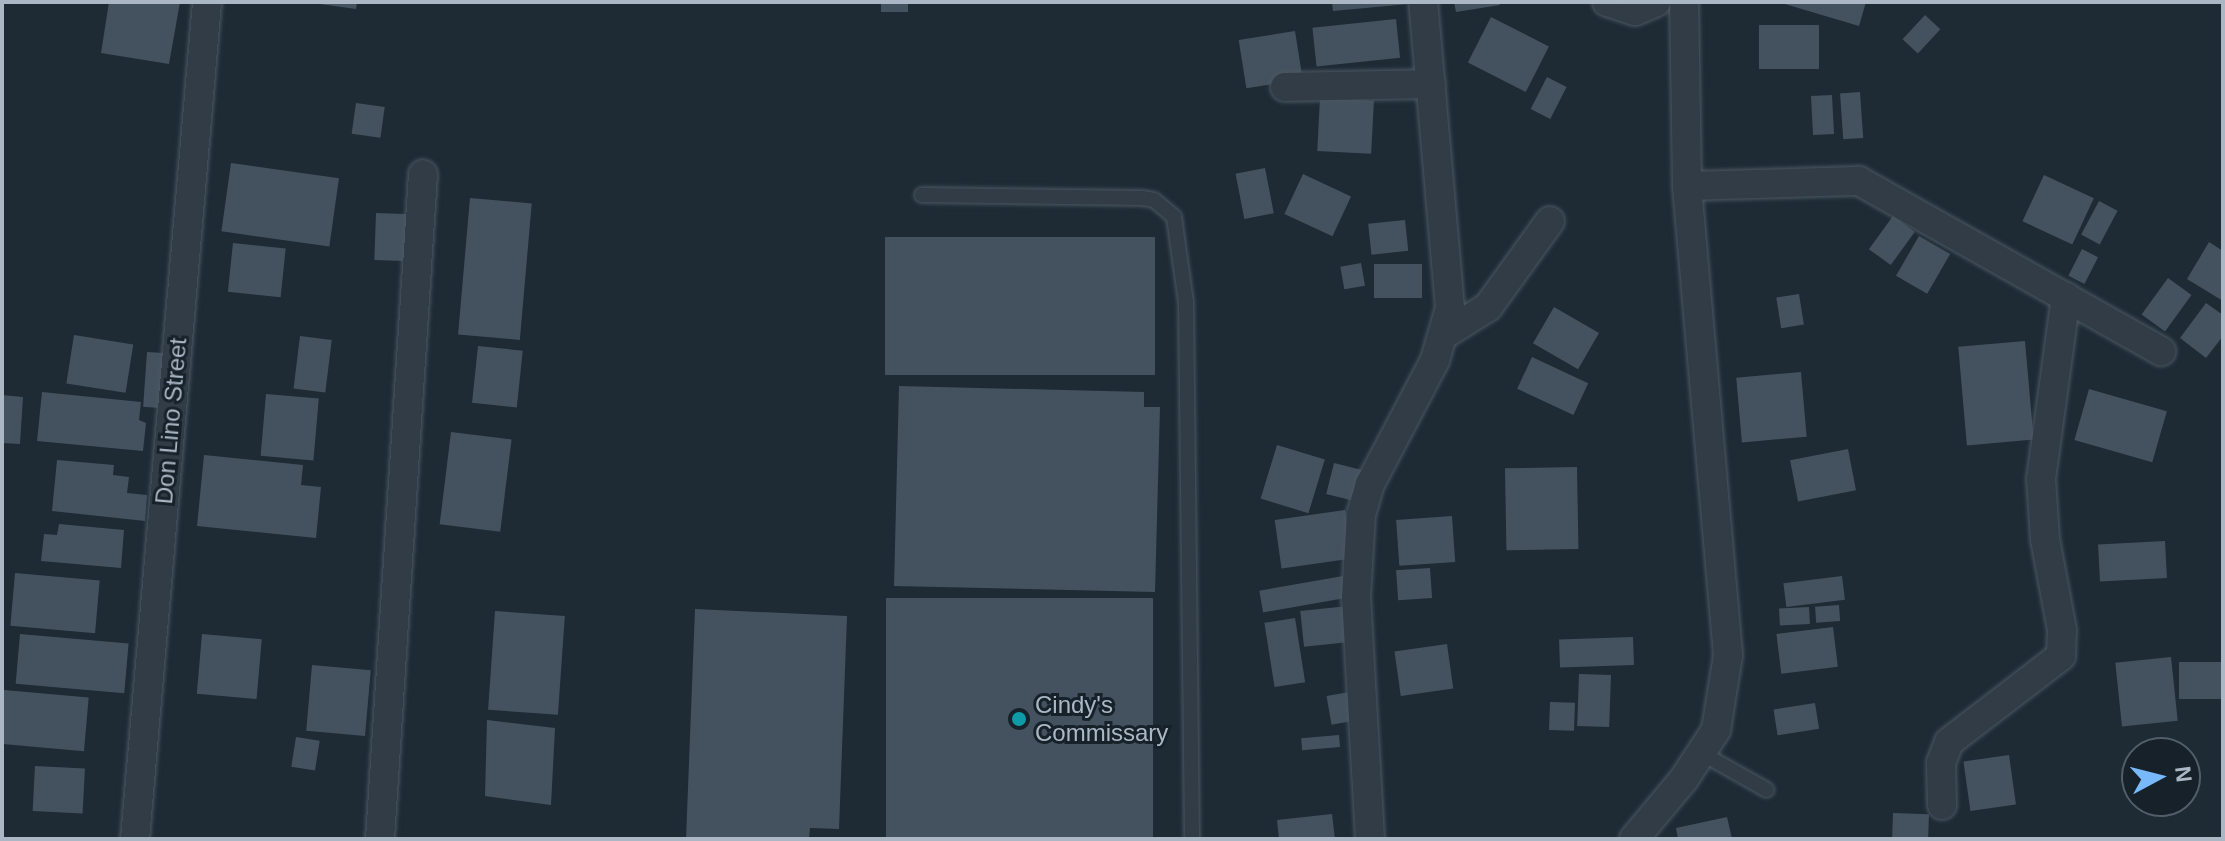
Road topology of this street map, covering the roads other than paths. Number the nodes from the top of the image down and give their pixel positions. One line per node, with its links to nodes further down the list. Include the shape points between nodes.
1 (207, 2): 18 (street, Don Lino Street)
2 (1423, 2): 6 (street)
3 (1607, 2): 4 (street, via 1635,11)
4 (1656, 2)
5 (1684, 2): 9 (street)
6 (1431, 84): 7 (street); 13 (street, via 1449,277)
7 (1285, 87)
8 (423, 174): 19 (street)
9 (1687, 186): 12 (street, via 1859,181); 15 (street, via 1727,609 1724,696)
10 (922, 195): 20 (lane, via 1142,198 1154,200 1174,217 1186,302)
11 (1550, 221): 13 (street, via 1488,307)
12 (2066, 297): 14 (street); 17 (street, via 2041,479 2061,656 1949,742 1941,763)
13 (1445, 334): 21 (street, via 1370,484 1361,515 1356,598)
14 (2161, 351)
15 (1703, 754): 16 (lane); 22 (street)
16 (1767, 790)
17 (1942, 805)
18 (135, 839)
19 (380, 839)
20 (1192, 839)
21 (1370, 839)
22 (1634, 839)

